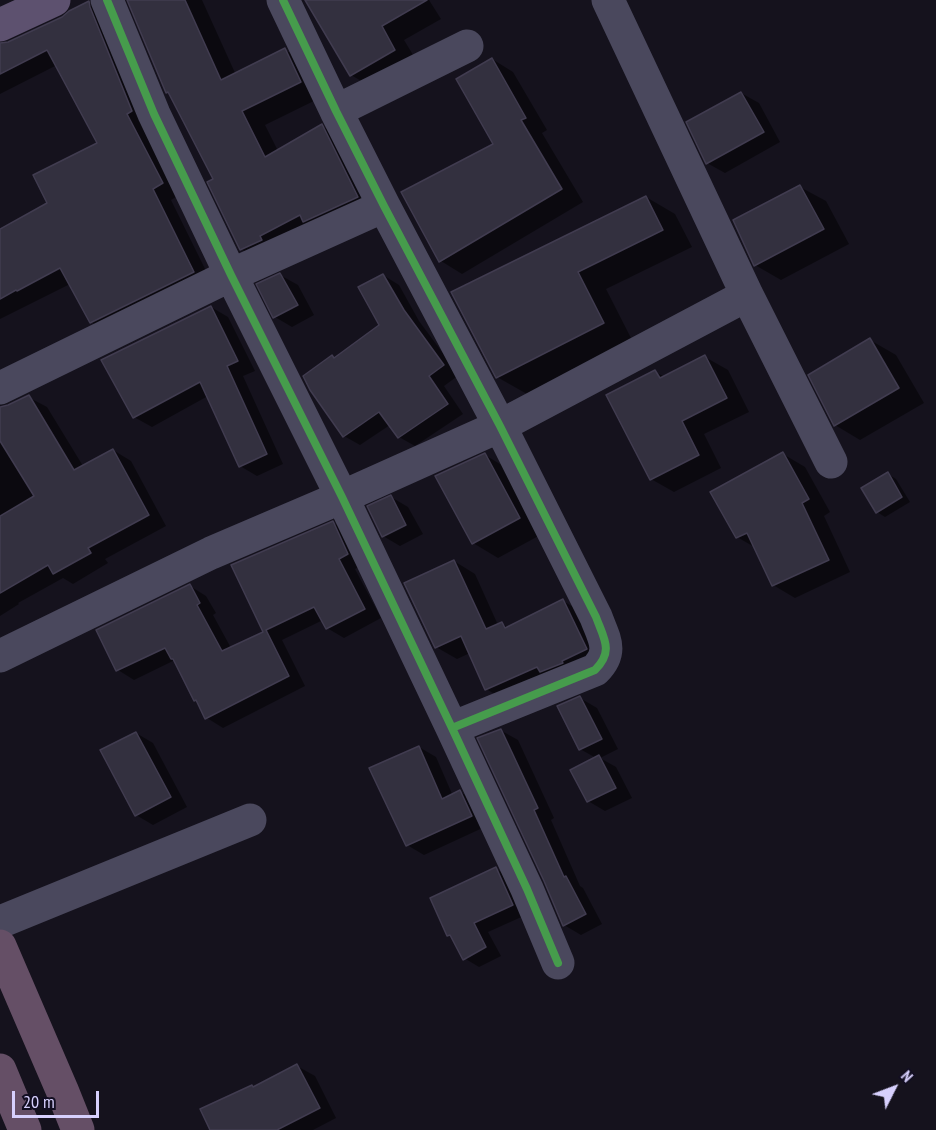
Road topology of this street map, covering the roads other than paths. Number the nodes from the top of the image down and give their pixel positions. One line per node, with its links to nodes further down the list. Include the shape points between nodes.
1 (54, 0): 5 (main road)
2 (107, 0): 9 (street, via 154,114)
3 (283, 0): 7 (street)
4 (608, 0): 10 (street)
5 (0, 25)
6 (467, 46): 7 (street)
7 (336, 111): 8 (street)
8 (384, 206): 9 (street); 12 (street)
9 (231, 275): 11 (street); 14 (street)
10 (747, 296): 12 (street); 13 (street)
11 (0, 388)
12 (500, 426): 14 (street); 16 (street, via 596,617 606,656 595,670)
13 (831, 462)
14 (342, 497): 15 (street, via 211,553); 16 (street)
15 (0, 657)
16 (452, 728): 20 (street)
17 (250, 820): 18 (street)
18 (0, 922)
19 (0, 946): 23 (highway)
20 (558, 963)
21 (0, 1070): 22 (highway)
22 (25, 1130)
23 (78, 1130)

